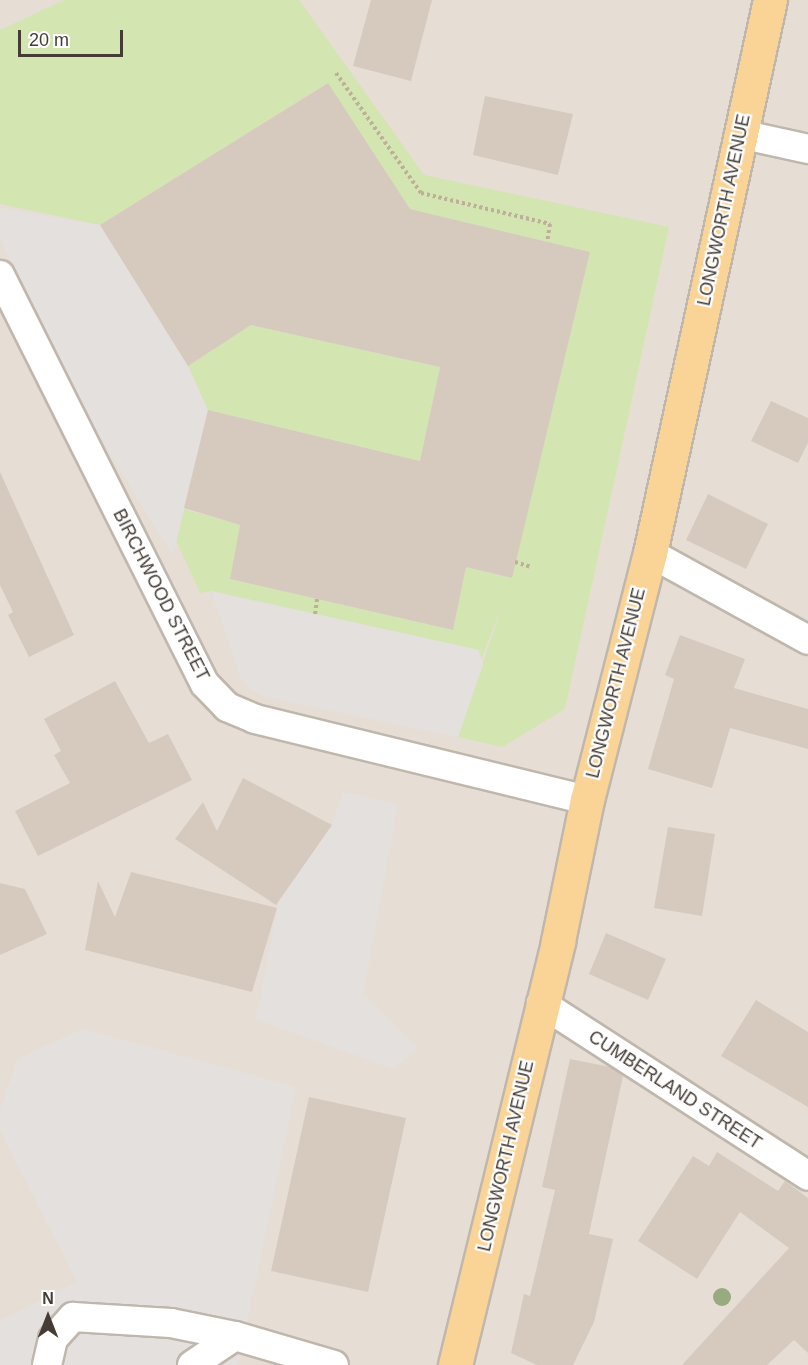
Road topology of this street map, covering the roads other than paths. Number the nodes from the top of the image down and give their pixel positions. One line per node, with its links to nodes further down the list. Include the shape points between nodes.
1 (770, 0): 2 (main road, LONGWORTH AVENUE)
2 (740, 134): 3 (street); 5 (main road, LONGWORTH AVENUE)
3 (808, 148)
4 (0, 275): 7 (street, BIRCHWOOD STREET, via 205,684 227,707 255,719)
5 (650, 554): 6 (street); 7 (main road, LONGWORTH AVENUE)
6 (808, 640)
7 (587, 800): 8 (main road, LONGWORTH AVENUE)
8 (541, 1003): 9 (street, CUMBERLAND STREET); 14 (main road, LONGWORTH AVENUE)
9 (808, 1176)
10 (235, 1336): 11 (street, via 171,1323 73,1317 53,1339); 12 (street); 13 (street)
11 (46, 1365)
12 (192, 1365)
13 (334, 1365)
14 (455, 1365)

